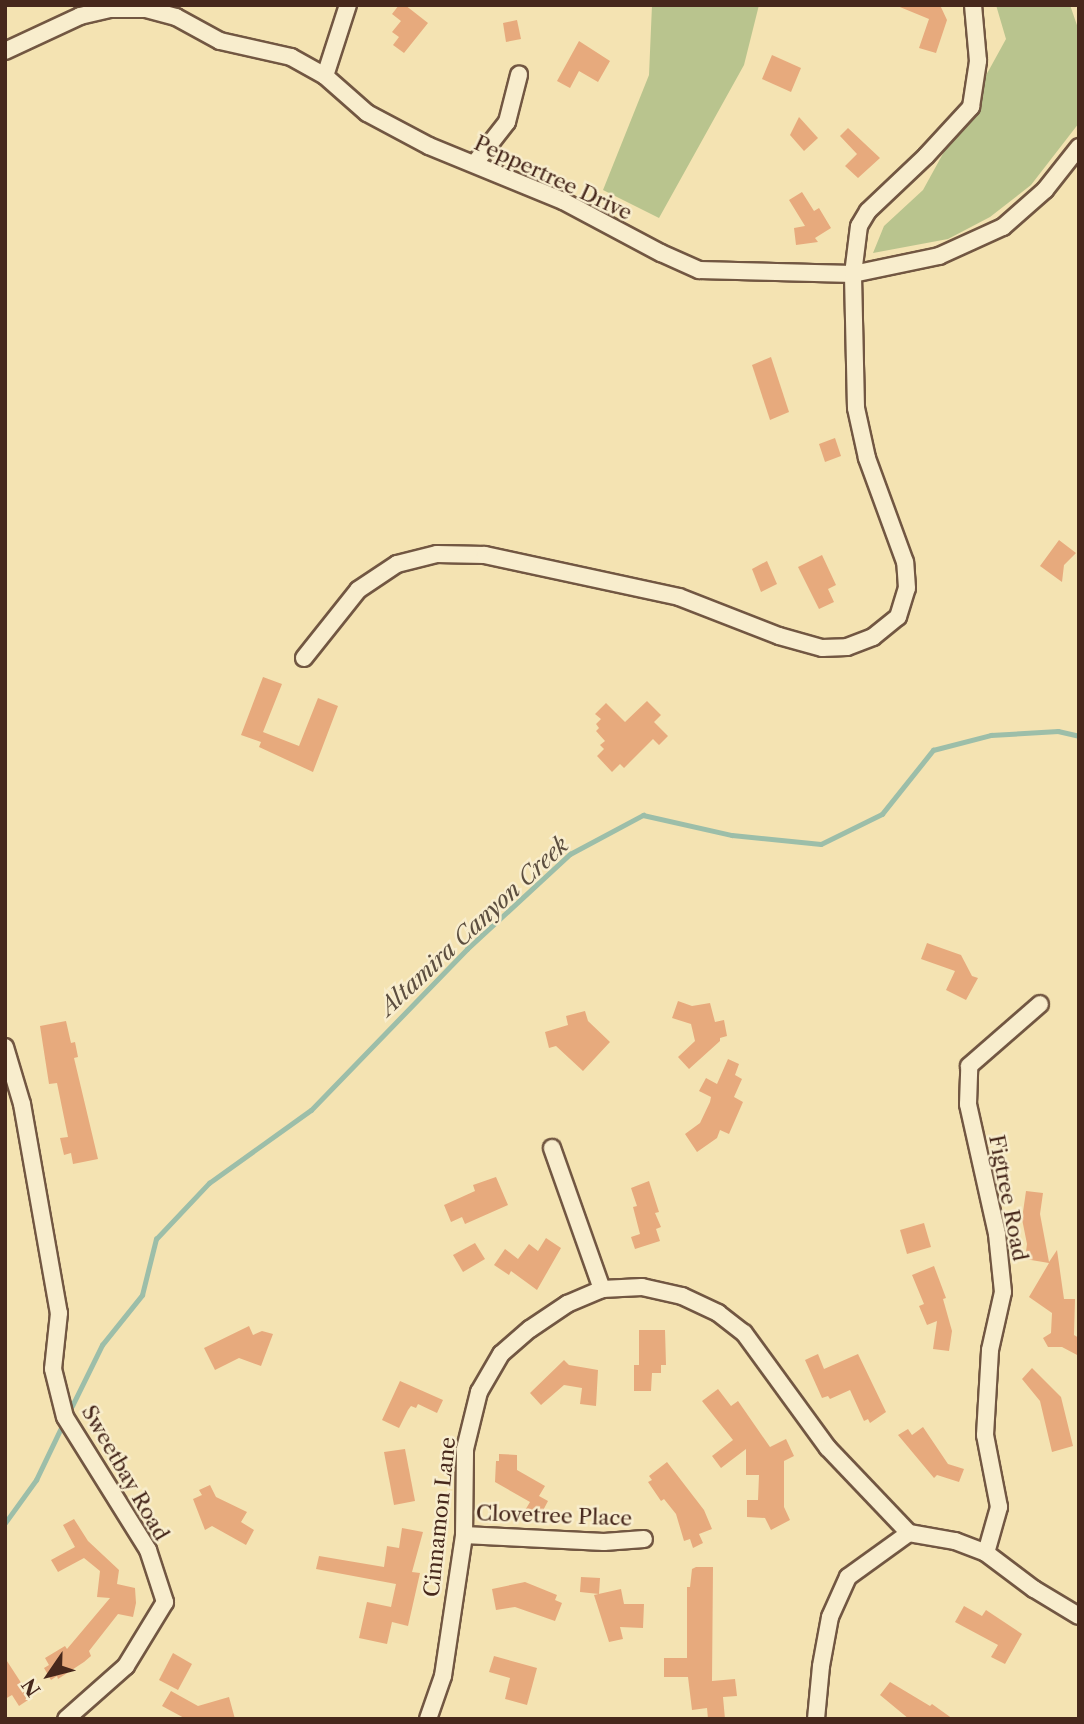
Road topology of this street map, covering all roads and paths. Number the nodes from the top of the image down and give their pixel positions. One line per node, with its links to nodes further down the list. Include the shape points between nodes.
1 (348, 5): 6 (street)
2 (973, 5): 9 (street, via 978,61 971,107 868,211 859,226)
3 (81, 10): 4 (street, Peppertree Drive); 6 (street, Peppertree Drive, via 146,9 176,17 220,41 291,57)
4 (5, 51)
5 (519, 75): 8 (street, via 508,122)
6 (325, 76): 8 (street, Peppertree Drive, via 368,113 429,146)
7 (1079, 147): 9 (street, Peppertree Drive, via 1045,190 1003,227 939,256)
8 (475, 163): 9 (street, Peppertree Drive, via 563,201 699,270)
9 (853, 274): 10 (street, via 856,408 866,458 905,562 907,589 898,617 873,637 847,648 822,648 679,597 485,555 437,554 397,565 358,590)
10 (304, 658)
11 (1040, 1004): 18 (street, Figtree Road, via 970,1066 968,1104 997,1234 1003,1292 990,1350 985,1435 999,1507)
12 (5, 1047): 20 (street, Sweetbay Road, via 22,1104 59,1313 53,1369 65,1417 148,1550 165,1602 126,1666)
13 (552, 1148): 14 (street)
14 (602, 1289): 15 (street, Cinnamon Lane, via 642,1287 682,1296 718,1312 744,1333 828,1448); 16 (street, Cinnamon Lane, via 567,1304 530,1329 501,1354 479,1392 465,1448)
15 (909, 1533): 18 (street, via 956,1541); 22 (street, via 848,1577 830,1617)
16 (464, 1535): 17 (street, Clovetree Place, via 604,1542); 21 (street, Cinnamon Lane, via 443,1676)
17 (644, 1539)
18 (986, 1553): 19 (street)
19 (1079, 1616)
20 (66, 1719)
21 (428, 1719)
22 (816, 1719)

